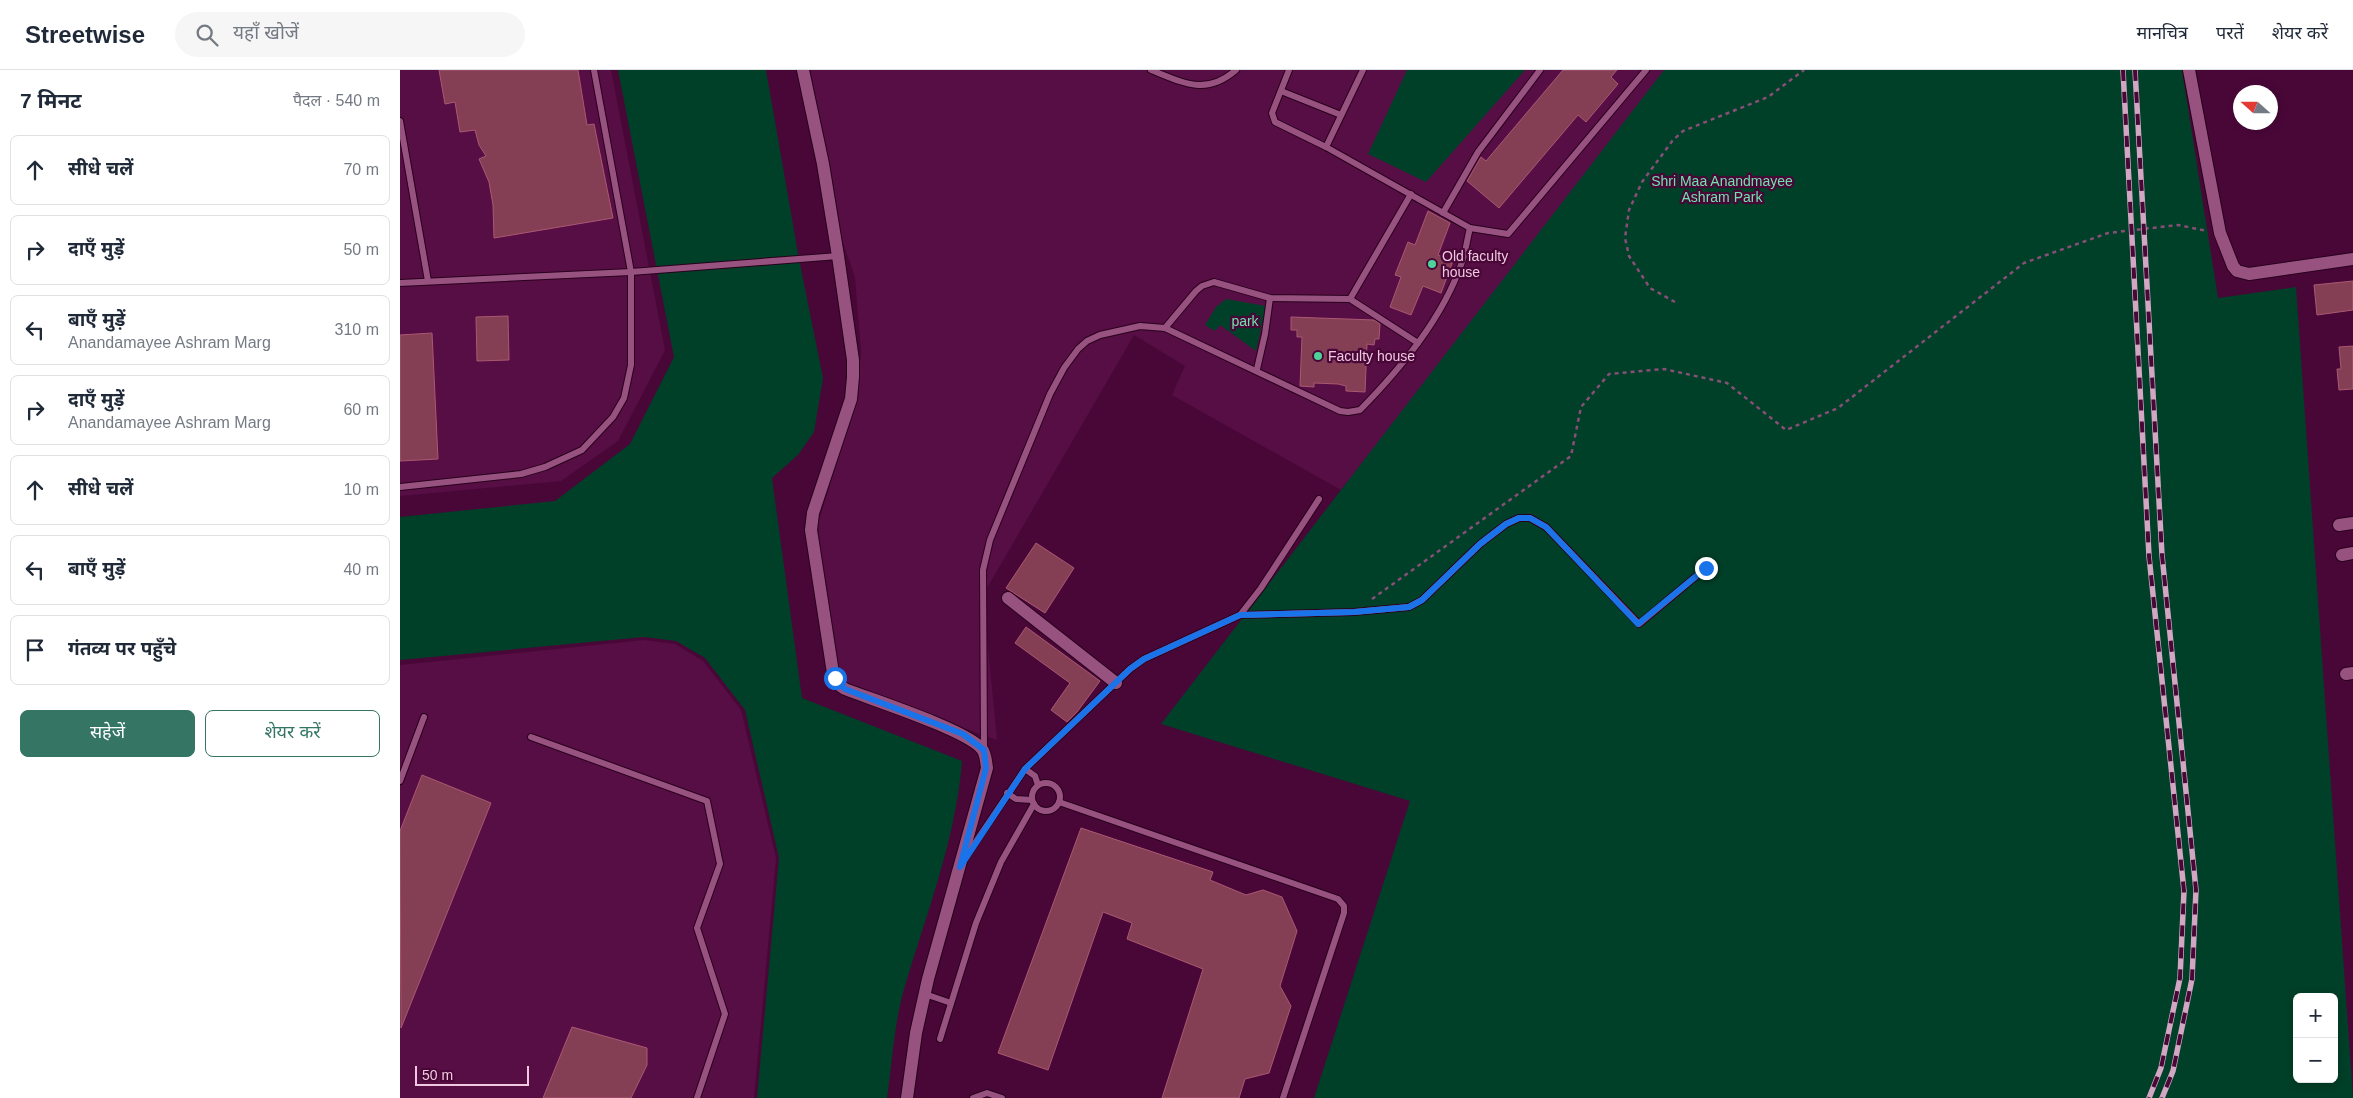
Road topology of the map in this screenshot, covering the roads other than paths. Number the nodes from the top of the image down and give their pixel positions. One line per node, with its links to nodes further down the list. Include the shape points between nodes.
1 (594, 70): 19 (lane)
2 (803, 70): 17 (street)
3 (1151, 70): 4 (lane, via 1186,84 1204,86 1223,81)
4 (1236, 70)
5 (1289, 70): 10 (lane)
6 (1363, 70): 11 (lane)
7 (1540, 70): 15 (lane, via 1478,152)
8 (1646, 70): 16 (lane, via 1508,234)
9 (2189, 70): 18 (street, via 2220,233 2237,271 2245,274)
10 (1281, 91): 11 (lane); 13 (lane, via 1272,113 1276,122)
11 (1341, 115): 13 (lane)
12 (400, 121): 20 (lane)
13 (1326, 147): 14 (lane)
14 (1411, 194): 15 (lane); 23 (lane)
15 (1444, 214): 16 (lane)
16 (1470, 228): 25 (lane, via 1463,262 1448,295)
17 (838, 256): 19 (lane); 37 (street, via 853,360 852,392 813,513 811,530 833,673 845,689 963,734)
18 (2353, 259)
19 (631, 272): 20 (lane); 27 (lane, via 631,365 624,398 613,417 582,450 521,474)
20 (428, 281): 21 (lane)
21 (400, 283)
22 (1270, 298): 23 (lane); 24 (lane, via 1208,283 1196,290); 26 (lane)
23 (1350, 299): 25 (lane)
24 (1165, 328): 26 (lane); 37 (lane, via 1140,326 1088,341 1078,348 1050,394 995,528 983,570)
25 (1418, 343): 26 (lane, via 1374,396 1354,412 1340,410)
26 (1256, 369)
27 (400, 487)
28 (1319, 499): 33 (lane)
29 (2353, 523): 30 (street)
30 (2339, 525)
31 (1706, 568): 33 (lane, via 1638,624 1546,527 1530,518 1519,518 1480,544 1422,600 1409,607)
32 (1008, 598): 34 (street)
33 (1240, 615): 34 (lane, via 1144,659)
34 (1116, 683): 38 (lane)
35 (424, 717): 39 (lane)
36 (531, 737): 48 (lane, via 707,801 720,864 697,928 725,1014)
37 (984, 750): 44 (street, via 986,768)
38 (1025, 769): 40 (lane, via 1035,776); 41 (lane)
39 (400, 782)
40 (1038, 785): 42 (lane, via 1032,791); 43 (lane, via 1046,782 1055,786)
41 (1007, 793): 42 (lane, via 1016,799); 44 (lane)
42 (1033, 802): 43 (lane, via 1045,811 1053,809); 46 (lane, via 1001,862 976,923)
43 (1059, 802): 52 (lane, via 1342,903 1344,913)
44 (960, 867): 45 (street)
45 (925, 994): 46 (lane); 49 (street)
46 (951, 1004): 47 (lane)
47 (940, 1039)
48 (697, 1098)
49 (907, 1098)
50 (973, 1098): 51 (lane, via 987,1093)
51 (1002, 1098)
52 (1283, 1098)

